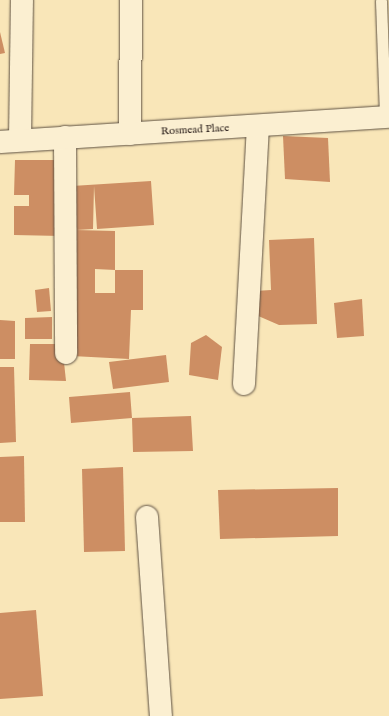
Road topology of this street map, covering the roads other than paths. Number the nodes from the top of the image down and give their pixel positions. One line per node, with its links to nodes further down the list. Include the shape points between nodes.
1 (22, 0): 8 (street)
2 (131, 0): 6 (street)
3 (381, 1): 4 (lane)
4 (387, 117): 5 (street, Rosmead Place)
5 (258, 126): 6 (street, Rosmead Place); 10 (street)
6 (130, 134): 7 (street, Rosmead Place)
7 (66, 137): 8 (street, Rosmead Place); 9 (street)
8 (10, 141)
9 (66, 353)
10 (244, 384)
11 (147, 517): 12 (street)
12 (161, 716)

